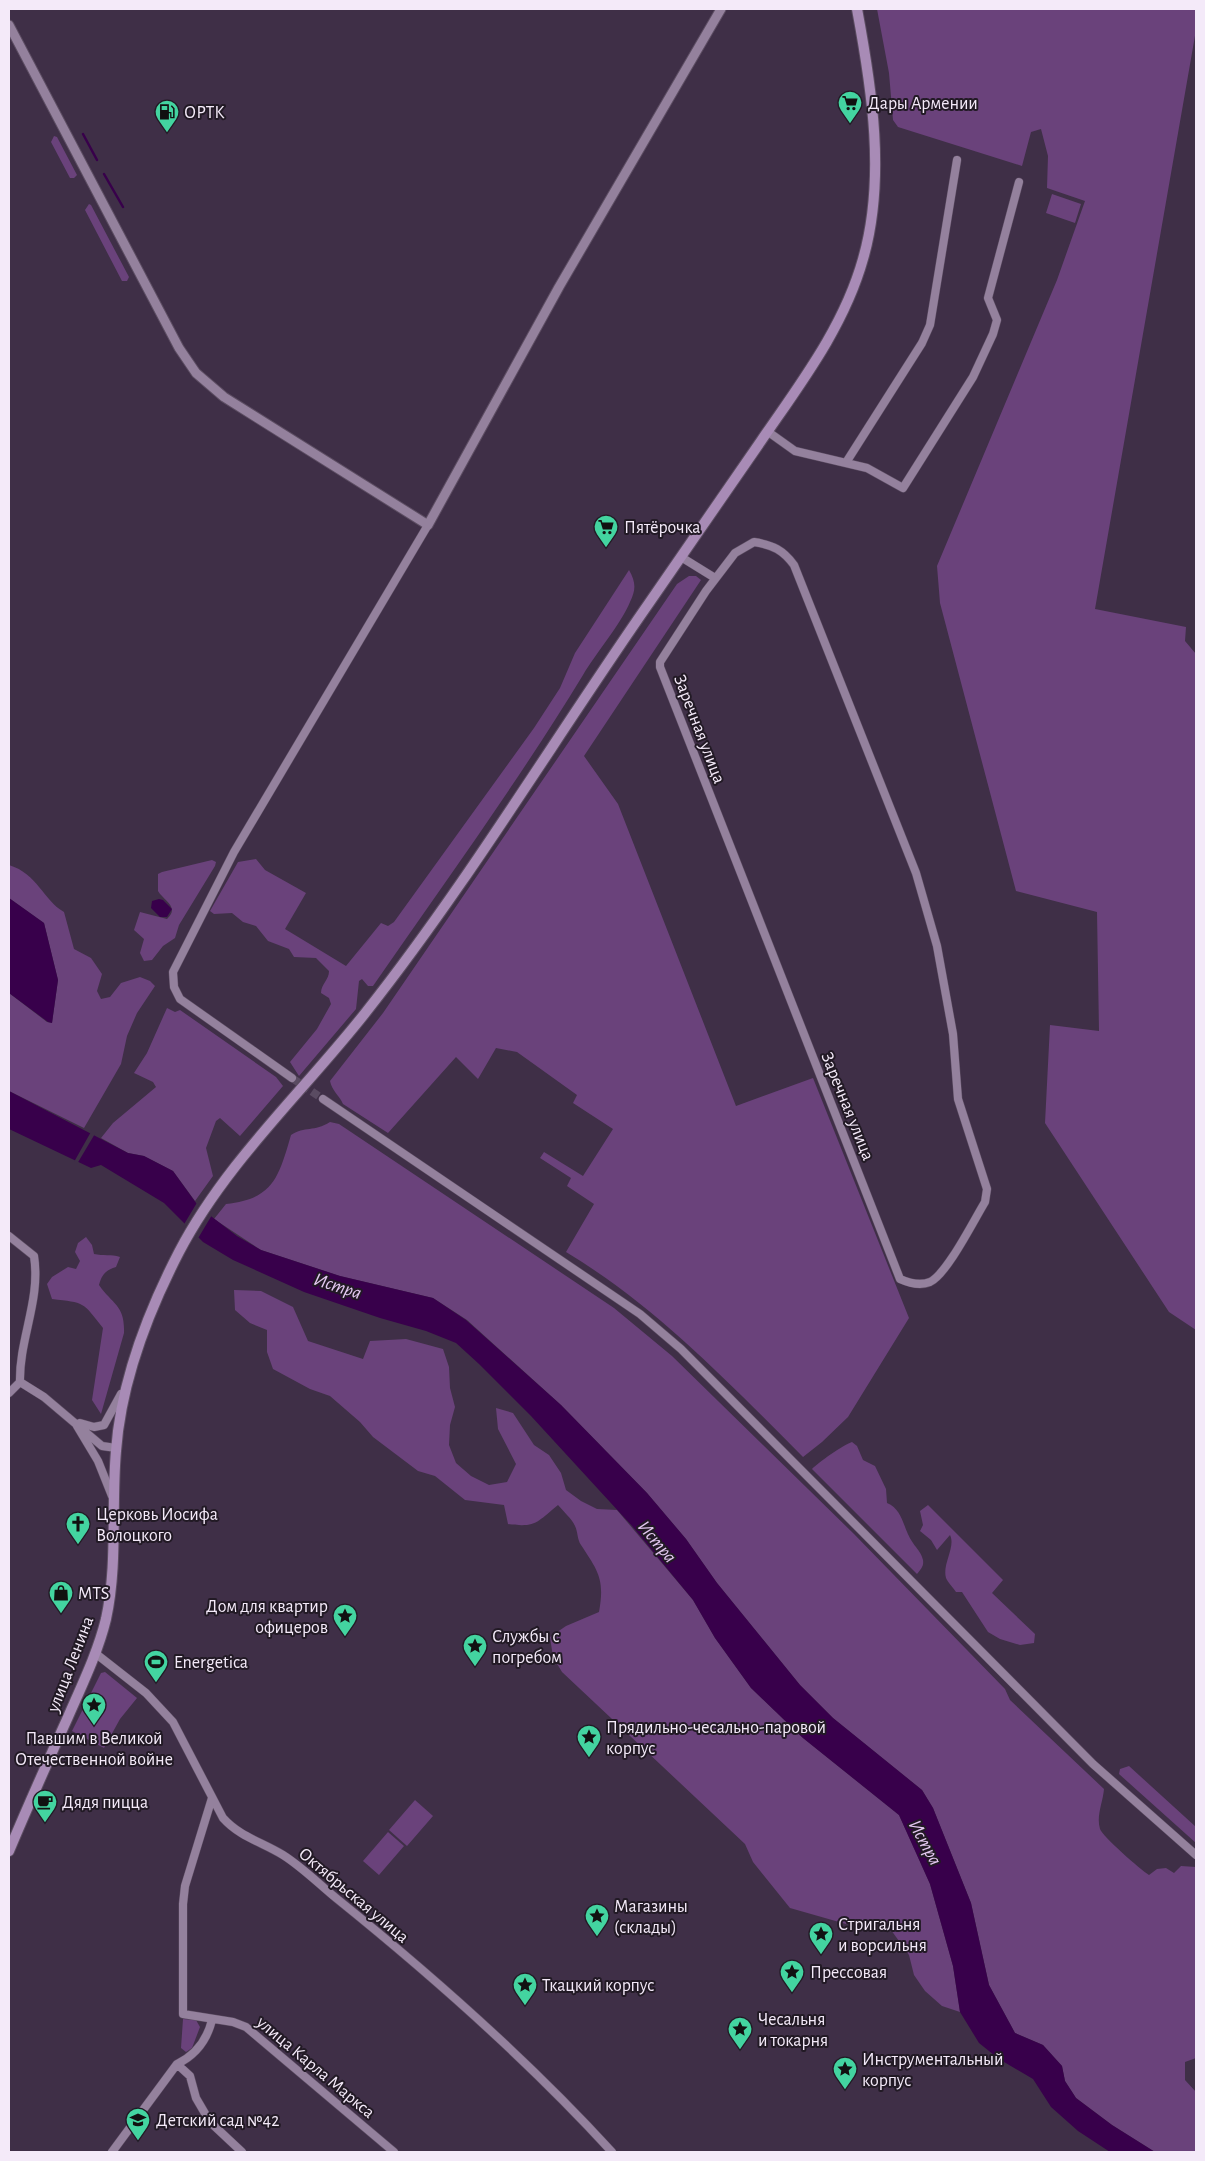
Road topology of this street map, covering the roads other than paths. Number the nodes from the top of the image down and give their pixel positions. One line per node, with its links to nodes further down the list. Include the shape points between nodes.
1 (720, 9): 8 (street, via 559,287)
2 (857, 9): 6 (main road, улица Ленина, via 868,68 873,123 874,174 868,235 853,290 838,323)
3 (9, 25): 8 (street, via 179,348 196,373 250,414)
4 (956, 160): 7 (street, via 930,324 922,343)
5 (1019, 182): 7 (street, via 988,298 997,320 973,377 903,488)
6 (768, 431): 7 (street, via 802,454); 9 (main road, улица Ленина)
7 (847, 461)
8 (428, 525): 11 (street, via 234,852 173,972 174,987 180,1000)
9 (681, 556): 10 (street); 15 (main road, улица Ленина, via 408,959 248,1152 205,1209 167,1277 142,1334)
10 (715, 578): 10 (street, Заречная улица, via 660,662 660,668 900,1279 912,1284 929,1282 942,1272 986,1202 987,1189 958,1099 953,1034 937,946 916,874 794,565 786,554 770,544 754,542 734,554)
11 (292, 1078)
12 (323, 1099): 24 (street, via 640,1314 681,1349 1093,1764)
13 (9, 1236): 14 (street, via 34,1256 36,1266 36,1292 20,1362)
14 (20, 1382): 16 (street); 17 (street)
15 (126, 1384): 17 (street, via 104,1425 94,1427); 18 (main road, улица Ленина)
16 (9, 1393)
17 (73, 1420): 18 (street, via 102,1446); 19 (street, via 98,1461)
18 (116, 1448): 19 (main road, улица Ленина)
19 (114, 1501): 20 (main road, улица Ленина, via 111,1583 106,1620)
20 (95, 1653): 21 (street, Октябрьская улица, via 146,1693 173,1722); 22 (main road, улица Ленина)
21 (212, 1798): 25 (street, улица Карла Маркса, via 183,1904 183,2014); 30 (street, Октябрьская улица, via 230,1826 254,1842 285,1856 504,2041)
22 (13, 1831): 23 (main road, улица Ленина)
23 (9, 1851)
24 (1196, 1855)
25 (212, 2020): 26 (street, via 201,2046); 29 (street, улица Карла Маркса, via 246,2027)
26 (178, 2064): 27 (street); 28 (street, via 190,2076 199,2104 210,2122)
27 (112, 2152)
28 (242, 2152)
29 (394, 2152)
30 (612, 2152)

